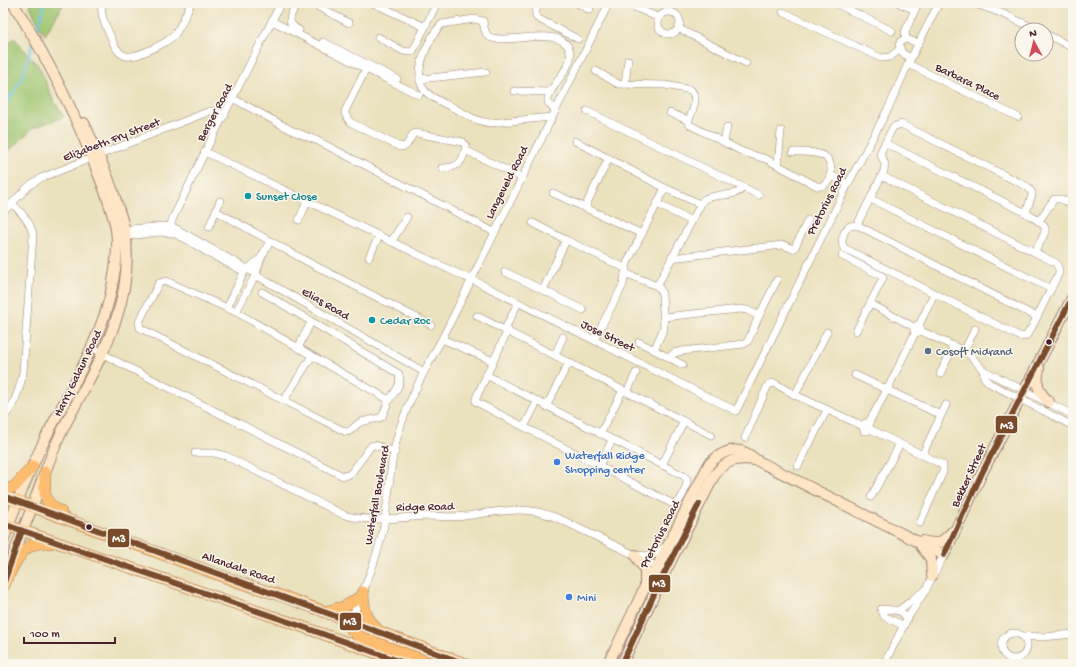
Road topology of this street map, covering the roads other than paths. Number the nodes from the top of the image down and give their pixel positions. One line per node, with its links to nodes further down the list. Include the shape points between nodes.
1 (13, 3): 63 (street, Harry Galaun Road, via 78,110)
2 (102, 3): 3 (street, via 103,17 116,49 129,56 171,38 178,30)
3 (191, 3)
4 (281, 3): 23 (street, Berger Road)
5 (297, 3): 42 (street, via 290,16 290,24 293,27)
6 (311, 3): 25 (street)
7 (372, 3): 26 (street)
8 (435, 3): 26 (street)
9 (539, 3): 31 (street, via 537,18)
10 (577, 3): 19 (street)
11 (609, 3): 51 (street, Langeveld Road)
12 (626, 3): 22 (street)
13 (835, 3): 18 (street)
14 (899, 3): 20 (street)
15 (918, 3): 20 (street)
16 (939, 3): 33 (street, Pretorius Road)
17 (973, 3): 24 (street)
18 (846, 5): 28 (street)
19 (590, 10)
20 (915, 10): 32 (street, via 905,32)
21 (783, 12): 35 (street, via 884,59)
22 (659, 18): 27 (street, via 658,25 665,33 672,33); 27 (street, via 667,12 674,13 679,22)
23 (272, 21): 39 (street); 48 (street, Berger Road)
24 (1020, 22)
25 (349, 23)
26 (425, 27): 29 (street, via 411,52 403,51)
27 (678, 28): 38 (street)
28 (892, 31)
29 (378, 37)
30 (1054, 38): 34 (street)
31 (578, 39)
32 (906, 39): 33 (street); 35 (street, via 901,41)
33 (918, 43): 37 (street, Pretorius Road)
34 (1073, 48)
35 (900, 49): 37 (street, Barbara Place)
36 (628, 60): 44 (street)
37 (910, 61): 53 (street, Barbara Place); 70 (street, Pretorius Road)
38 (746, 63)
39 (366, 69): 47 (street); 60 (street, via 345,111 350,122 400,147 406,146 413,134 418,133 463,142)
40 (596, 71): 44 (street, via 615,83)
41 (486, 72): 43 (street)
42 (397, 79)
43 (420, 79): 46 (street, via 424,53 437,29 442,24 474,19 483,21 485,33 491,38 554,38 566,44 570,52 568,64); 51 (street, via 422,88 430,96 484,123)
44 (625, 84): 54 (street, via 665,85 691,90 695,98)
45 (514, 91): 46 (street)
46 (551, 92): 51 (street, via 548,102)
47 (419, 95)
48 (234, 99): 52 (street, Berger Road); 95 (street)
49 (588, 111): 72 (street)
50 (670, 113): 54 (street)
51 (553, 114): 69 (street, Langeveld Road)
52 (225, 115): 61 (street, Berger Road); 63 (street, Elizabeth Fry Street, via 210,112)
53 (1018, 117)
54 (688, 120): 58 (street, via 690,125)
55 (726, 127): 58 (street)
56 (781, 131): 65 (street)
57 (575, 140): 64 (street)
58 (724, 142): 65 (street)
59 (885, 142): 68 (street, via 880,153 885,164); 85 (street); 85 (street, via 894,126 906,125 1028,187 1032,195)
60 (465, 150): 66 (street, via 457,166); 69 (street)
61 (205, 152): 77 (street, Jose Street); 94 (street, Berger Road)
62 (793, 152): 67 (street, via 824,156 830,162)
63 (96, 157): 78 (street, Elizabeth Fry Street, via 41,178 30,185); 96 (street, Harry Galaun Road, via 107,199)
64 (609, 158): 71 (street); 82 (street)
65 (778, 165): 67 (street, via 820,187 826,185)
66 (442, 168)
67 (830, 175): 70 (street)
68 (882, 176): 75 (street); 102 (street)
69 (521, 177): 95 (street, Langeveld Road)
70 (848, 184): 168 (street, Pretorius Road)
71 (664, 188): 79 (street); 80 (street)
72 (743, 188): 74 (street); 80 (street, via 736,193 706,198)
73 (553, 193): 82 (street)
74 (759, 195)
75 (871, 199): 92 (street); 114 (street)
76 (220, 201): 83 (street)
77 (307, 202): 87 (street); 98 (street, Jose Street)
78 (12, 204): 84 (street, Elizabeth Fry Street); 171 (street, via 29,223 33,235 23,372 14,401)
79 (657, 204): 88 (street); 97 (street)
80 (700, 204): 88 (street)
81 (1073, 205): 90 (street, via 1056,198)
82 (585, 207): 97 (street)
83 (216, 211): 93 (street); 100 (street)
84 (3, 212)
85 (1026, 213): 90 (street)
86 (406, 217): 101 (street)
87 (299, 220)
88 (691, 220): 106 (street)
89 (808, 220): 106 (street, via 792,249 783,245)
90 (1039, 221): 102 (street, via 1044,225 1045,231)
91 (533, 223): 99 (street)
92 (857, 225): 117 (street, via 847,228 842,240 844,248); 126 (street)
93 (209, 227)
94 (169, 229): 96 (street); 107 (street, Elias Road, via 176,228)
95 (494, 232): 111 (street, Langeveld Road)
96 (121, 234): 140 (street, Harry Galaun Road, via 103,321); 144 (street, Harry Galaun Road, via 125,279 122,303)
97 (642, 234): 108 (street)
98 (379, 236): 101 (street, Jose Street); 104 (street)
99 (566, 240): 108 (street); 115 (street)
100 (270, 241): 105 (street); 129 (street)
101 (391, 242): 111 (street, Jose Street)
102 (1034, 252): 114 (street, via 1055,262 1058,267 1059,273)
103 (842, 256): 119 (street, via 883,278)
104 (369, 257)
105 (261, 258): 107 (street); 110 (street)
106 (671, 258): 113 (street)
107 (246, 270): 110 (street, Elias Road); 121 (street)
108 (625, 271): 113 (street); 137 (street, via 623,285)
109 (505, 272): 115 (street)
110 (256, 276): 123 (street); 152 (street, Elias Road)
111 (471, 279): 136 (street, Langeveld Road); 137 (street, Jose Street)
112 (777, 280): 125 (street)
113 (657, 286): 127 (street, via 662,294)
114 (1051, 289): 126 (street)
115 (543, 290): 122 (street)
116 (262, 292): 128 (street)
117 (934, 294): 126 (street, via 1021,337 1028,334); 130 (street)
118 (1073, 296): 148 (street, Bekker Street)
119 (871, 304): 130 (street); 133 (street)
120 (516, 307): 132 (street)
121 (227, 308): 123 (street); 161 (street, via 166,281 159,283 139,322 140,328)
122 (582, 310)
123 (236, 312): 141 (street)
124 (477, 316): 132 (street)
125 (759, 316): 127 (street, via 740,309); 147 (street, via 748,341 744,344 682,351 674,353)
126 (1037, 317)
127 (664, 318): 142 (street, via 664,328)
128 (311, 322): 141 (street); 162 (street, via 399,374 400,384)
129 (431, 325)
130 (917, 329): 139 (street); 157 (street)
131 (975, 329): 143 (street)
132 (507, 330): 145 (street); 149 (street)
133 (856, 331)
134 (827, 332): 159 (street)
135 (563, 337): 145 (street)
136 (442, 339): 149 (street); 152 (street, Langeveld Road)
137 (594, 340): 168 (street, Jose Street)
138 (639, 342): 142 (street)
139 (954, 346): 143 (street); 154 (street)
140 (92, 347): 144 (street); 186 (street, Harry Galaun Road)
141 (298, 348): 146 (street)
142 (654, 350): 147 (street)
143 (964, 351): 160 (street, via 983,370 984,377 990,383)
144 (103, 354): 181 (street, via 343,476 352,472 371,446); 189 (street, Harry Galaun Road, via 63,430)
145 (555, 355): 150 (street)
146 (312, 356): 161 (street); 162 (street)
147 (669, 358): 151 (street)
148 (1041, 359): 160 (street, Bekker Street); 164 (street, via 1038,386 1042,396)
149 (493, 361): 155 (street)
150 (569, 362): 158 (street); 166 (street)
151 (683, 365)
152 (424, 372): 181 (street, Waterfall Boulevard, via 400,426)
153 (636, 373): 158 (street)
154 (940, 374)
155 (486, 375): 163 (street); 175 (street, via 476,402)
156 (855, 375): 157 (street)
157 (887, 390): 169 (street); 173 (street)
158 (625, 391): 172 (street); 176 (street)
159 (795, 395): 167 (street); 178 (street, via 776,384 768,385)
160 (1023, 395): 164 (street); 174 (street); 199 (street, Bekker Street)
161 (284, 400): 162 (street, via 350,432 360,423 382,417)
162 (390, 400)
163 (537, 402): 166 (street); 175 (street)
164 (1049, 402): 170 (street)
165 (946, 405): 169 (street)
166 (546, 406): 176 (street)
167 (827, 410): 173 (street); 188 (street)
168 (736, 411)
169 (941, 415): 183 (street)
170 (1073, 415)
171 (3, 418)
172 (684, 421): 177 (street); 185 (street)
173 (867, 426): 180 (street)
174 (1073, 426)
175 (524, 428): 187 (street)
176 (600, 434): 179 (street)
177 (711, 435)
178 (745, 438)
179 (612, 440): 185 (street); 187 (street)
180 (900, 444): 183 (street); 192 (street)
181 (394, 452): 195 (street, Waterfall Boulevard)
182 (195, 453): 195 (street, Ridge Road, via 226,456 344,515 367,519)
183 (922, 455): 197 (street, via 943,465 944,468)
184 (756, 460): 201 (street, Pretorius Road); 203 (street, Pretorius Road, via 736,459 718,469); 205 (street, Pretorius Road, via 739,451 726,452 716,457 700,479)
185 (662, 465): 187 (street, via 687,479 677,504)
186 (33, 466): 190 (main road, via 14,487); 193 (street, Harry Galaun Road)
187 (599, 466)
188 (798, 466)
189 (45, 472): 194 (street, Harry Galaun Road); 196 (main road, via 46,499 53,508)
190 (3, 490)
191 (3, 496): 193 (main road, Allandale Road)
192 (871, 497)
193 (18, 501): 194 (main road, Allandale Road); 198 (street, Harry Galaun Road)
194 (32, 506): 196 (main road, Allandale Road); 200 (street, Harry Galaun Road)
195 (385, 518): 206 (street, Ridge Road, via 454,518 510,511 538,511); 213 (street, Waterfall Boulevard, via 377,555)
196 (76, 522): 215 (main road, Allandale Road)
197 (920, 523)
198 (6, 525): 200 (main road); 202 (street, Harry Galaun Road)
199 (958, 527): 201 (street, via 942,542); 207 (street, Bekker Street)
200 (22, 531): 204 (main road); 210 (street, Harry Galaun Road)
201 (916, 541): 207 (street, Pretorius Road); 209 (street, via 931,559)
202 (3, 542)
203 (679, 544): 208 (street); 227 (street, Pretorius Road)
204 (67, 545): 210 (main road, via 46,542 32,544 20,556); 223 (main road)
205 (668, 545): 206 (street, via 649,556); 208 (street, Pretorius Road)
206 (634, 555): 208 (street, Ridge Road); 211 (street, via 645,570)
207 (944, 556): 209 (street, Bekker Street)
208 (657, 567): 211 (street, Pretorius Road)
209 (932, 576): 212 (street, Bekker Street)
210 (3, 586)
211 (645, 587): 226 (street, Pretorius Road)
212 (925, 591): 214 (street); 217 (street, Bekker Street)
213 (362, 594): 215 (main road, via 346,606); 216 (street, Waterfall Boulevard); 218 (main road, via 364,610)
214 (899, 610): 217 (street, via 904,613); 217 (street, via 882,609 884,616)
215 (324, 612): 216 (main road, Allandale Road)
216 (350, 622): 218 (main road, Allandale Road); 224 (main road, via 352,630 360,637)
217 (905, 622): 228 (street, Bekker Street)
218 (380, 632): 225 (main road, Allandale Road)
219 (1073, 634): 221 (street)
220 (1023, 636): 221 (street); 222 (street); 222 (street, via 1008,634 1002,643 1002,649 1009,658 1015,659 1025,653)
221 (1042, 637): 222 (street)
222 (1027, 647)
223 (407, 664)
224 (432, 664)
225 (466, 664)
226 (607, 664)
227 (622, 664)
228 (884, 664)

